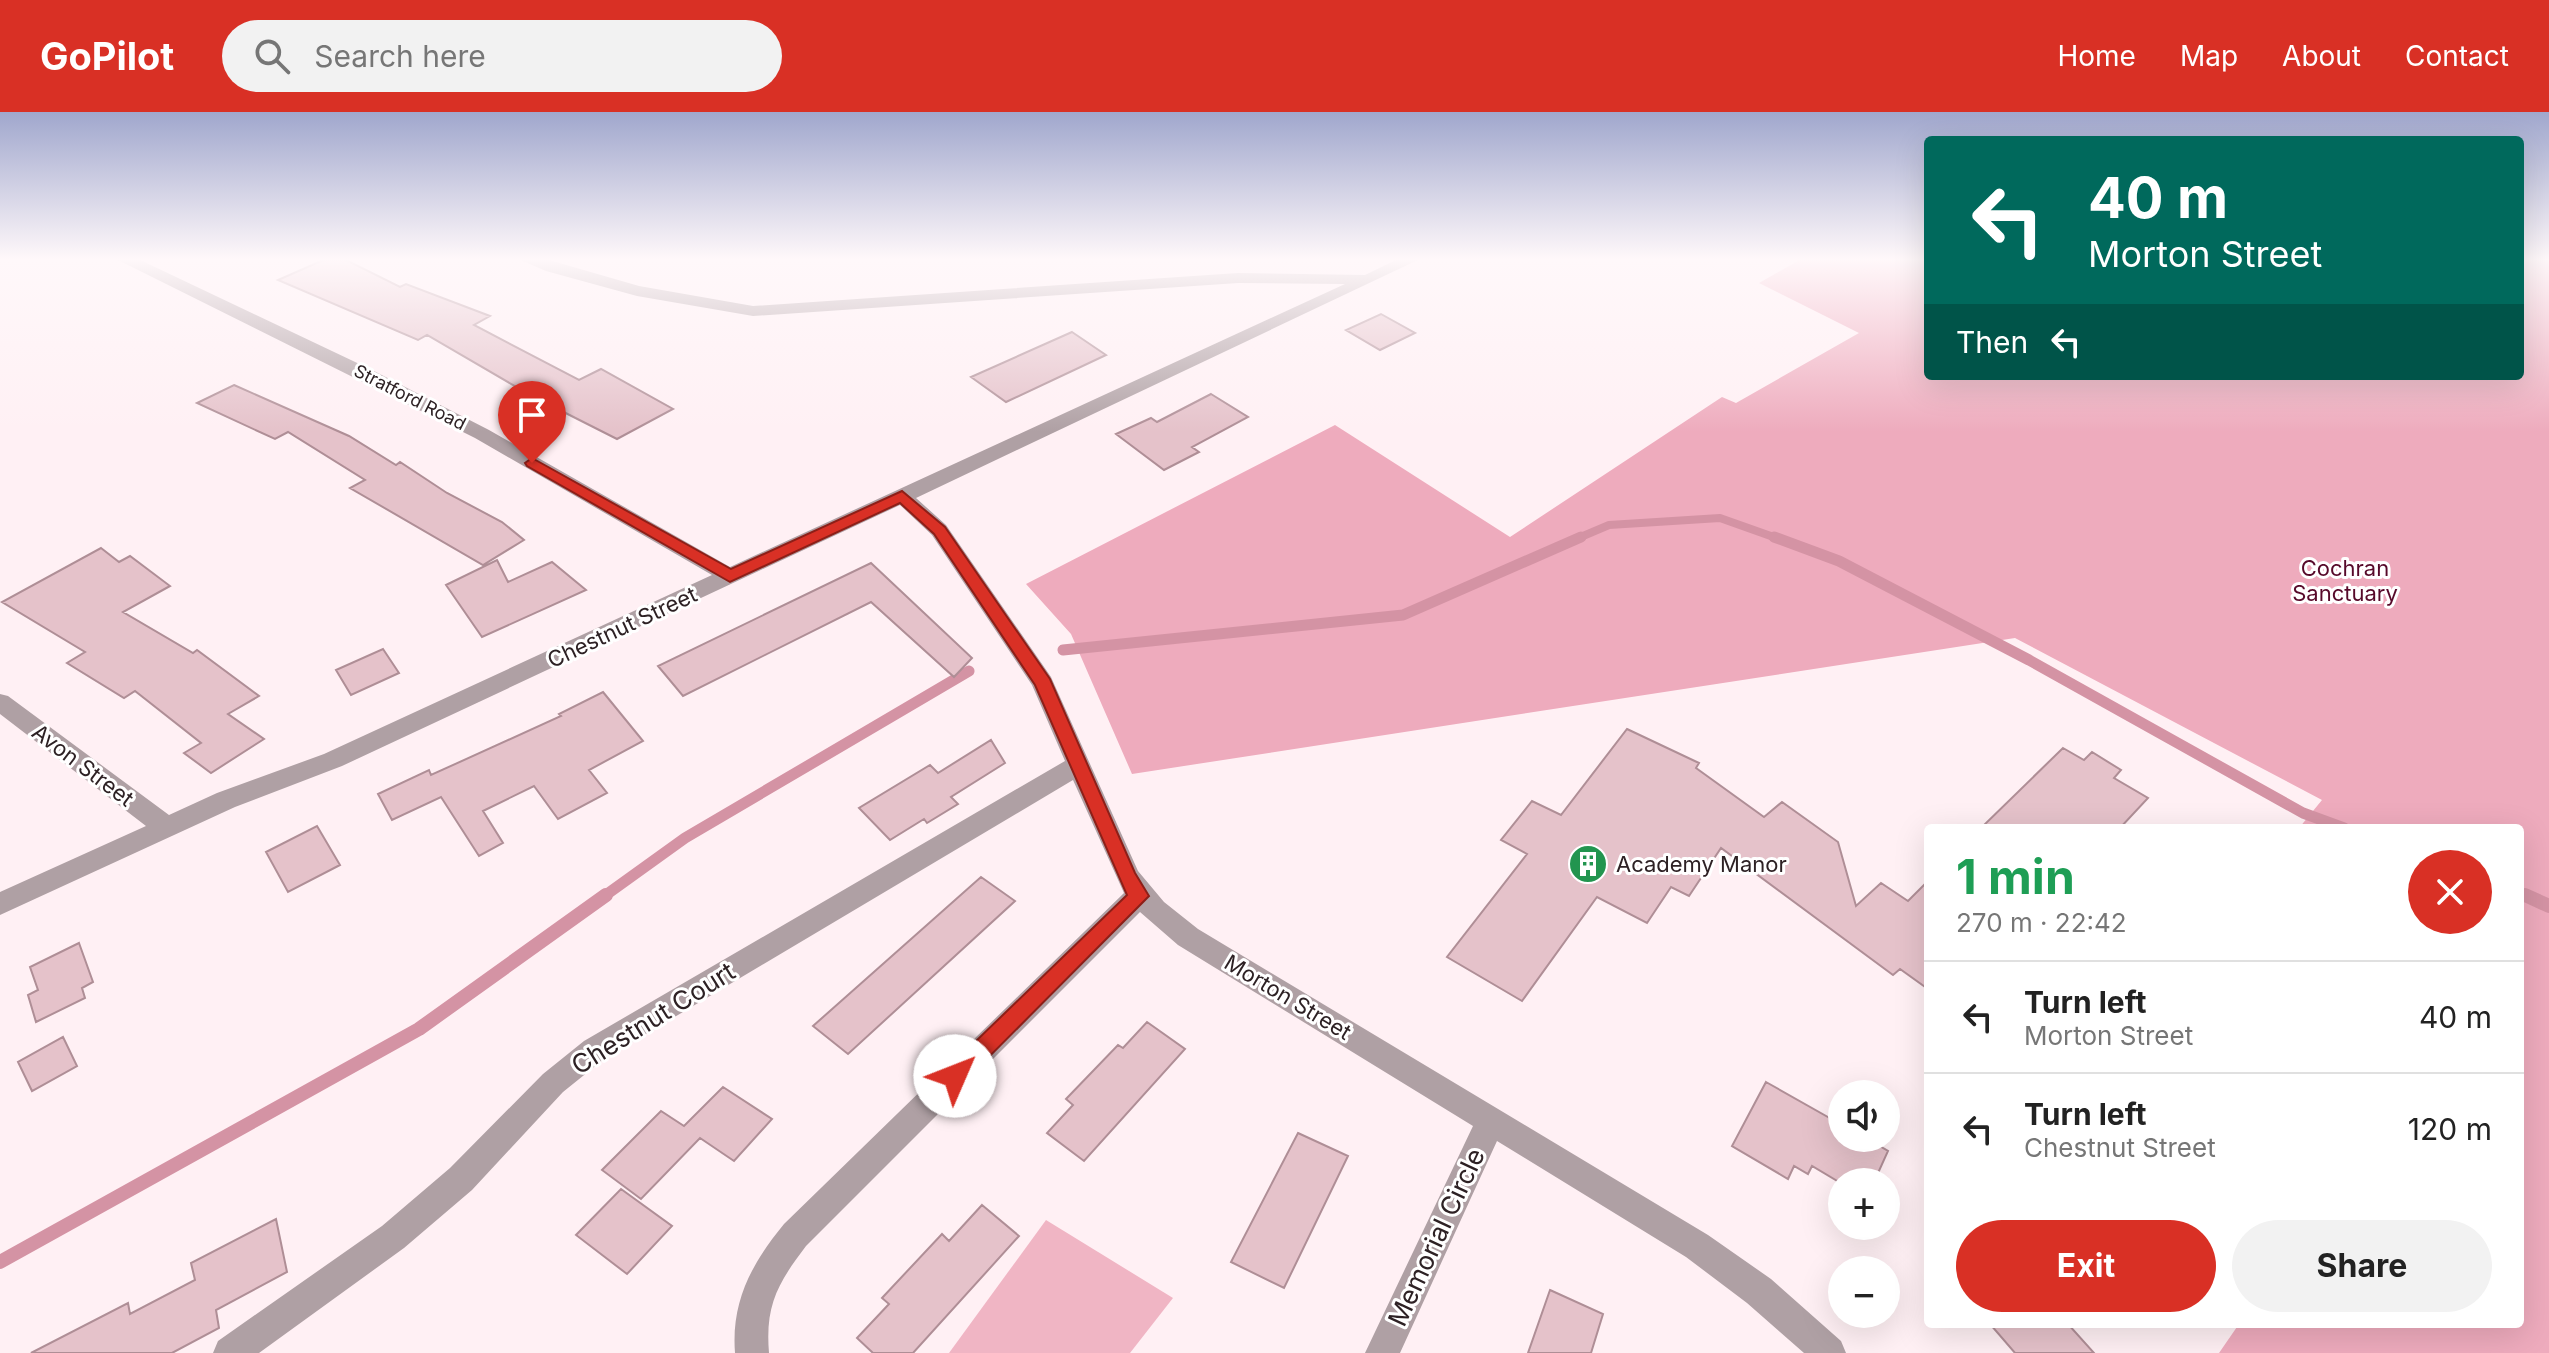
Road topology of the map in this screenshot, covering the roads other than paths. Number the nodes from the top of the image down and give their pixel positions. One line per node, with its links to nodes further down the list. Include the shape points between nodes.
1 (244, 316): 4 (street, Stratford Road, via 482,434)
2 (1290, 316): 3 (street, Chestnut Street)
3 (902, 496): 4 (street, Chestnut Street); 6 (street, Morton Street, via 939,530 1043,683)
4 (730, 576): 7 (street, Chestnut Street, via 333,760)
5 (0, 702): 7 (street, Avon Street)
6 (1078, 765): 8 (street, Morton Street); 11 (street, Chestnut Court, via 594,1050 393,1237)
7 (166, 827): 9 (street, Chestnut Street)
8 (1139, 896): 10 (street, Morton Street, via 1188,937); 12 (street, via 795,1235 772,1264 751,1309)
9 (0, 904)
10 (1491, 1121): 13 (street, Memorial Circle); 14 (street, Morton Street, via 1697,1246 1759,1291)
11 (230, 1353)
12 (752, 1353)
13 (1382, 1353)
14 (1829, 1353)

